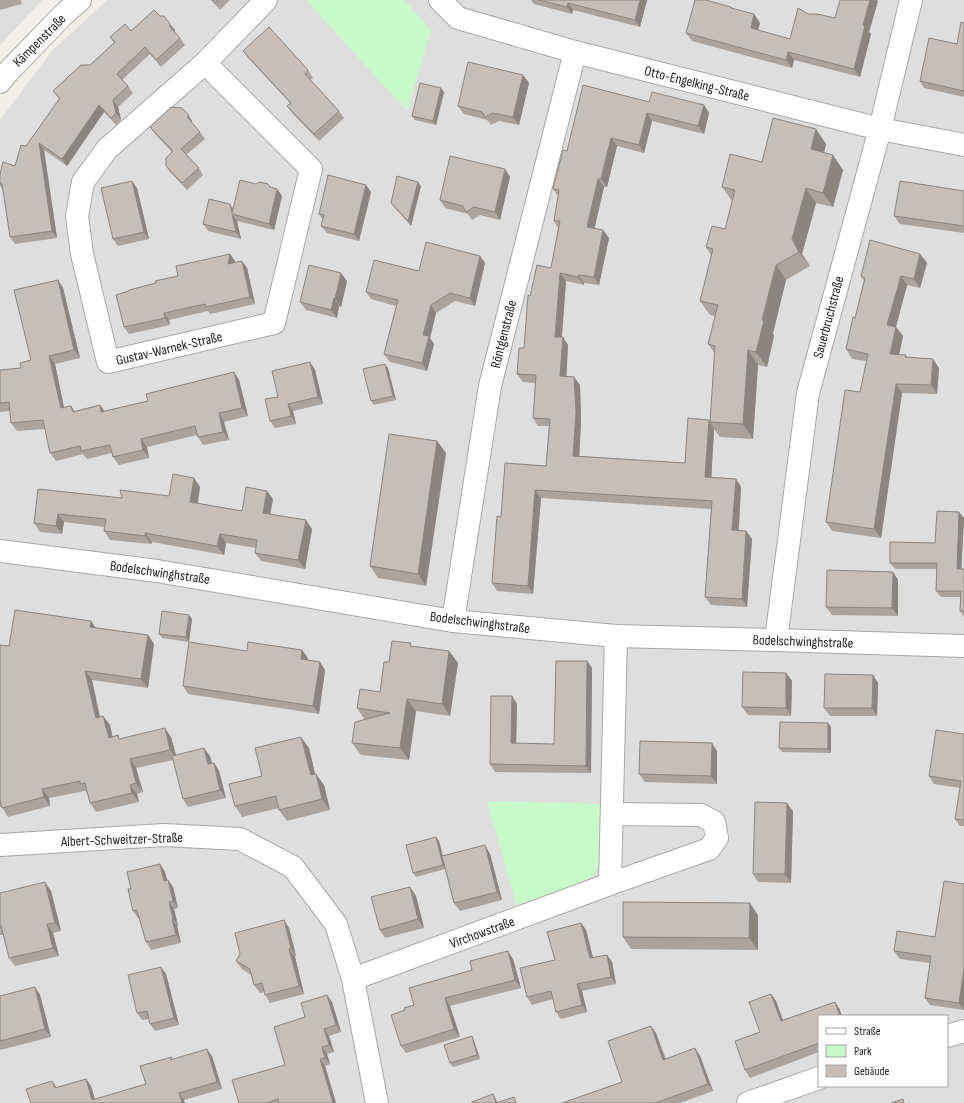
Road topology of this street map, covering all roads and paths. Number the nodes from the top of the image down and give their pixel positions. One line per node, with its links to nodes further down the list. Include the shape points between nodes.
1 (80, 0): 7 (street, Kämpenstraße)
2 (266, 0): 6 (street, Gustav-Warnek-Straße)
3 (440, 0): 5 (street, Otto-Engelking-Straße, via 458,18)
4 (911, 0): 8 (street, Sauerbruchstraße)
5 (575, 52): 8 (street, Otto-Engelking-Straße); 11 (street, Röntgenstraße, via 490,386)
6 (205, 63): 6 (street, Gustav-Warnek-Straße, via 107,149 83,182 77,216 81,247 108,362 274,324 311,169)
7 (3, 73)
8 (880, 129): 9 (street, Otto-Engelking-Straße); 13 (street, Sauerbruchstraße, via 808,393)
9 (964, 145)
10 (0, 551): 11 (street, Bodelschwinghstraße, via 157,571)
11 (453, 621): 12 (street, Bodelschwinghstraße)
12 (616, 636): 13 (street, Bodelschwinghstraße); 15 (street)
13 (776, 640): 14 (street, Bodelschwinghstraße)
14 (964, 646)
15 (612, 814): 17 (street); 17 (street, Virchowstraße, via 701,815 714,822 717,838 709,849)
16 (0, 845): 18 (street, Albert-Schweitzer-Straße, via 164,835 240,839 293,867 336,924)
17 (610, 884): 18 (street, Virchowstraße)
18 (353, 980): 22 (street, Albert-Schweitzer-Straße)
19 (964, 1032): 20 (street)
20 (948, 1036)
21 (818, 1078): 23 (street)
22 (377, 1103)
23 (748, 1103)

